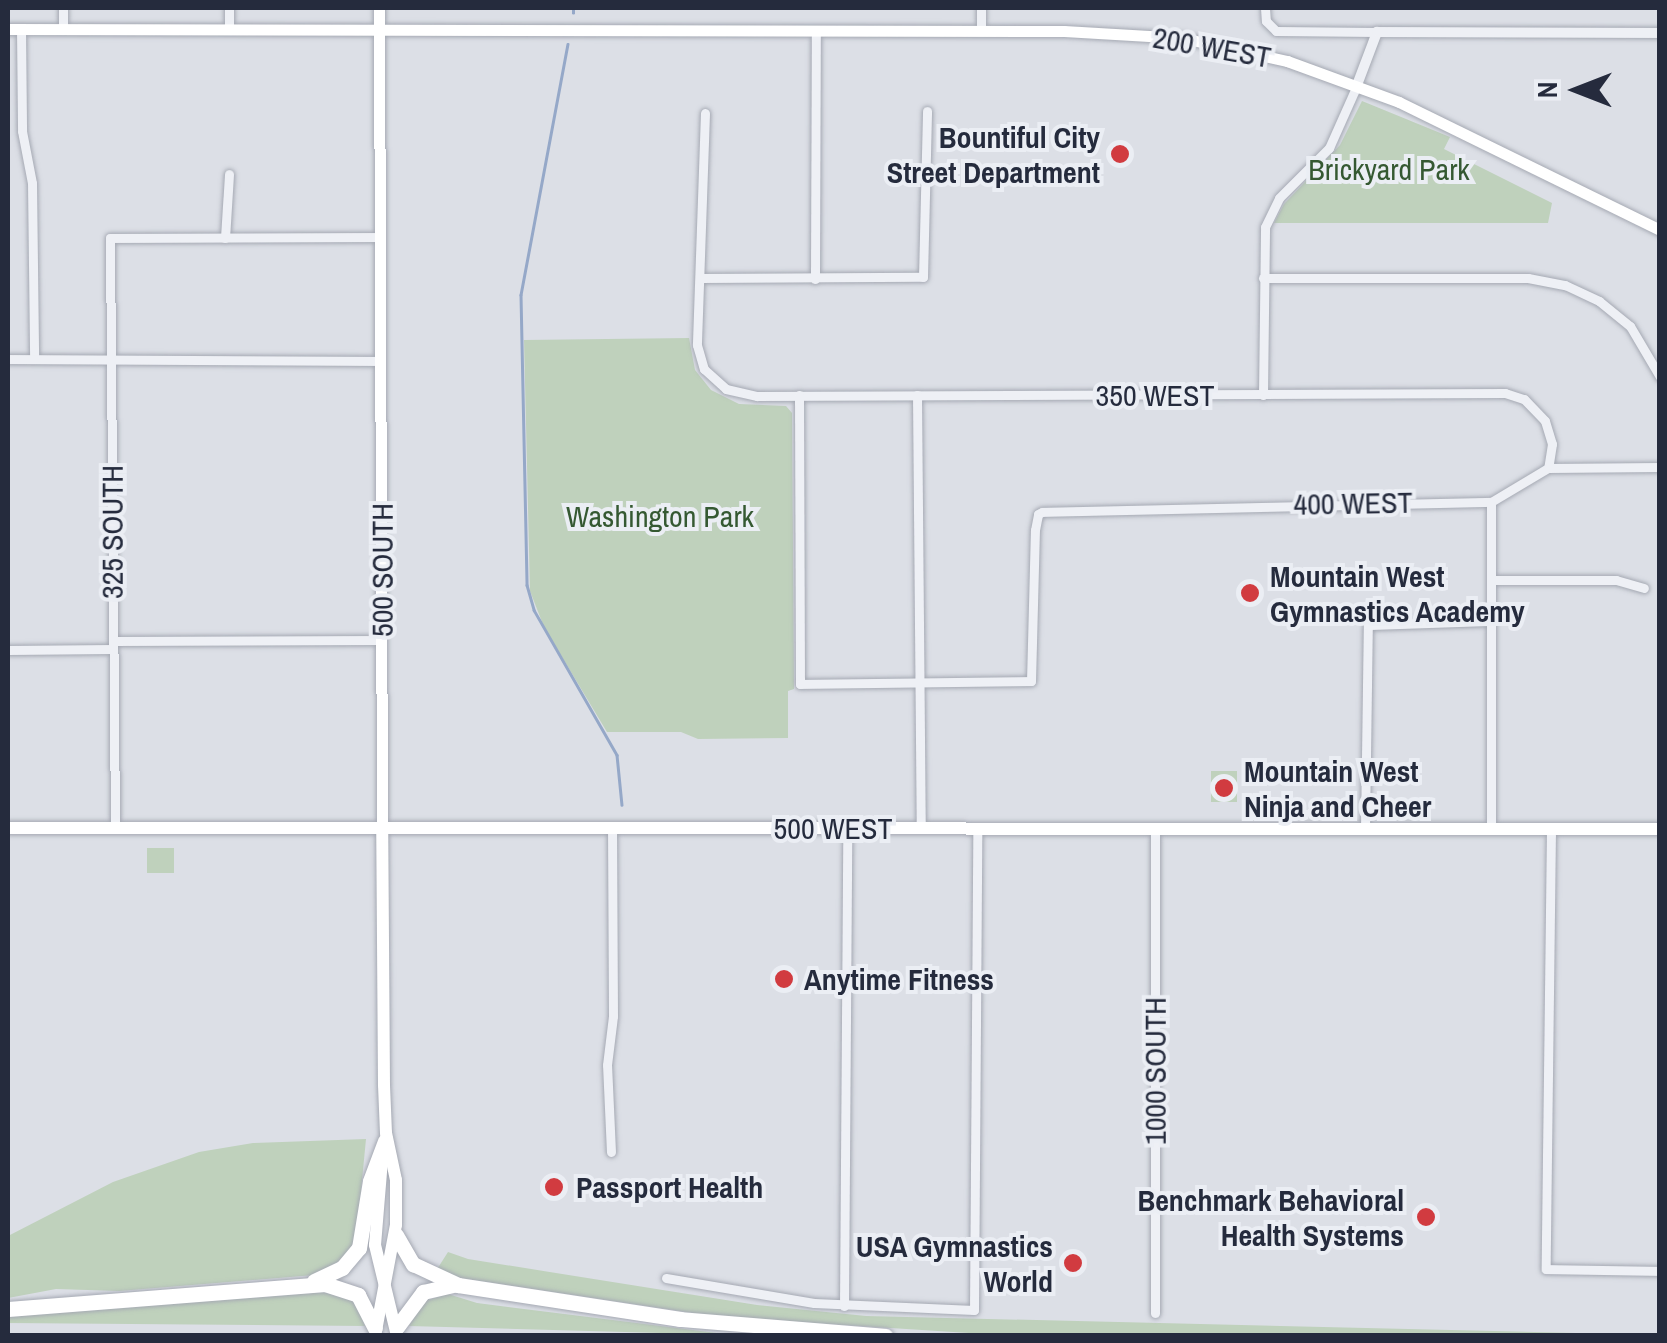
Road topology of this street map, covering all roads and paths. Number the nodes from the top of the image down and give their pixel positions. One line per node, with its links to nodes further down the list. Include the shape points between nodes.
1 (62, 8): 7 (street)
2 (229, 8): 8 (street)
3 (380, 8): 9 (main road, 500 SOUTH)
4 (981, 8): 11 (street)
5 (1265, 8): 12 (street, 200 WEST, via 1269,26 1284,32)
6 (14, 29): 7 (main road, 200 WEST); 25 (street, via 32,183)
7 (62, 30): 8 (main road, 200 WEST)
8 (229, 30): 9 (main road, 200 WEST)
9 (380, 30): 10 (main road, 200 WEST); 20 (main road, 500 SOUTH)
10 (816, 31): 11 (main road, 200 WEST); 23 (street)
11 (981, 31): 14 (main road, 200 WEST, via 1183,38 1287,60)
12 (1377, 32): 13 (street, 200 WEST); 14 (street)
13 (1660, 33)
14 (1356, 85): 18 (main road, 200 WEST); 22 (street, via 1329,148 1273,206 1263,238)
15 (926, 110): 23 (street, via 923,277)
16 (704, 113): 21 (street)
17 (229, 174): 19 (street)
18 (1660, 230)
19 (225, 238): 20 (street); 26 (street, 325 SOUTH, via 110,238)
20 (381, 238): 27 (main road, 500 SOUTH)
21 (700, 278): 23 (street); 31 (street, 350 WEST, via 697,345 710,376 746,395)
22 (1263, 278): 28 (street, via 1508,278 1565,285 1630,326); 30 (street)
23 (815, 279)
24 (8, 360): 25 (street)
25 (34, 360): 26 (street)
26 (111, 360): 27 (street); 39 (street, 325 SOUTH)
27 (381, 360): 38 (main road, 500 SOUTH)
28 (1660, 377)
29 (917, 394): 30 (street, 350 WEST); 31 (street, 350 WEST); 41 (street)
30 (1263, 394): 33 (street, 350 WEST, via 1513,394 1546,422 1552,444)
31 (799, 396): 41 (street, via 800,684)
32 (1660, 467): 33 (street)
33 (1548, 468): 34 (street)
34 (1491, 502): 35 (street); 41 (street, 400 WEST, via 1038,514 1031,681)
35 (1491, 580): 36 (street, via 1616,580); 37 (street)
36 (1644, 588)
37 (1491, 622): 50 (street, via 1368,625); 51 (street)
38 (382, 640): 39 (street); 43 (main road, 500 SOUTH)
39 (113, 645): 40 (street); 42 (street, 325 SOUTH)
40 (8, 650)
41 (919, 684): 47 (street)
42 (115, 827): 43 (main road, 500 WEST); 44 (main road, 500 WEST)
43 (382, 827): 45 (main road, 500 WEST); 54 (main road, 500 SOUTH)
44 (8, 828)
45 (612, 828): 46 (main road, 500 WEST); 55 (street)
46 (847, 828): 47 (main road, 500 WEST); 62 (street)
47 (921, 828): 48 (main road, 500 WEST)
48 (977, 828): 49 (main road, 500 WEST); 62 (street, via 974,1310)
49 (1155, 828): 50 (main road, 500 WEST); 64 (street, 1000 SOUTH)
50 (1364, 829): 51 (main road, 500 WEST)
51 (1491, 829): 52 (main road, 500 WEST)
52 (1551, 829): 53 (main road, 500 WEST); 57 (street, via 1546,1270)
53 (1660, 829)
54 (386, 1137): 56 (main road, 500 SOUTH, via 396,1180); 59 (main road, 500 SOUTH, via 374,1233); 60 (highway, via 370,1181 359,1248 334,1273)
55 (611, 1152)
56 (396, 1235): 59 (main road, 500 SOUTH); 61 (highway, via 413,1264)
57 (1660, 1271)
58 (666, 1278): 62 (street)
59 (384, 1283): 65 (main road, 500 SOUTH); 66 (main road, 500 SOUTH)
60 (306, 1284): 63 (highway); 65 (highway, via 353,1291)
61 (458, 1285): 66 (highway, via 423,1292); 67 (highway, via 698,1321)
62 (844, 1306)
63 (8, 1309)
64 (1155, 1313)
65 (375, 1332)
66 (397, 1332)
67 (885, 1336)

